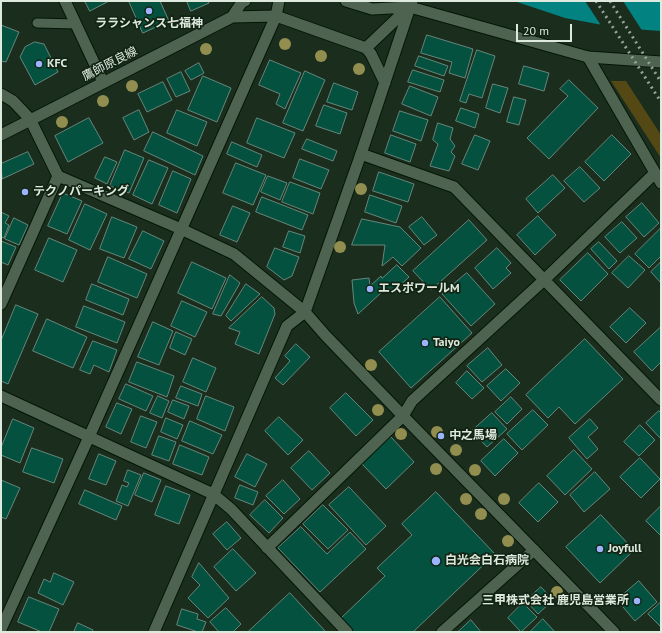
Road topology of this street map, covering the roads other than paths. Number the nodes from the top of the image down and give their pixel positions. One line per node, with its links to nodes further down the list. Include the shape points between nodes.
1 (65, 1): 9 (street)
2 (245, 1): 7 (street, 鷹師原良線)
3 (280, 1): 6 (street)
4 (346, 1): 5 (street, via 372,9)
5 (411, 4): 10 (street); 11 (street); 14 (street)
6 (276, 16): 7 (street, 鷹師原良線); 10 (street, 鷹師原良線); 22 (street)
7 (232, 17): 13 (street, 鷹師原良線)
8 (37, 23): 9 (lane)
9 (76, 24): 13 (street)
10 (366, 48): 14 (street)
11 (588, 58): 12 (street); 19 (street)
12 (661, 62)
13 (104, 82): 16 (street, 鷹師原良線)
14 (385, 83): 18 (street)
15 (1, 94): 16 (street, via 13,101)
16 (30, 120): 17 (street, 鷹師原良線); 20 (street)
17 (1, 135)
18 (361, 154): 23 (street, via 454,187); 25 (street)
19 (655, 173): 21 (street); 23 (street)
20 (58, 176): 22 (street); 24 (street)
21 (661, 183)
22 (181, 229): 25 (street, via 234,254); 29 (street)
23 (544, 280): 27 (street); 28 (street, via 412,401)
24 (1, 304)
25 (305, 312): 28 (street); 30 (street, via 287,326)
26 (1, 396): 29 (street)
27 (661, 400)
28 (403, 416): 31 (street); 32 (street)
29 (89, 437): 30 (street); 33 (street)
30 (213, 494): 31 (street, via 231,509); 34 (street)
31 (267, 548): 35 (street)
32 (534, 550): 36 (street); 37 (street)
33 (1, 629)
34 (154, 632)
35 (347, 632)
36 (442, 632)
37 (614, 632)

